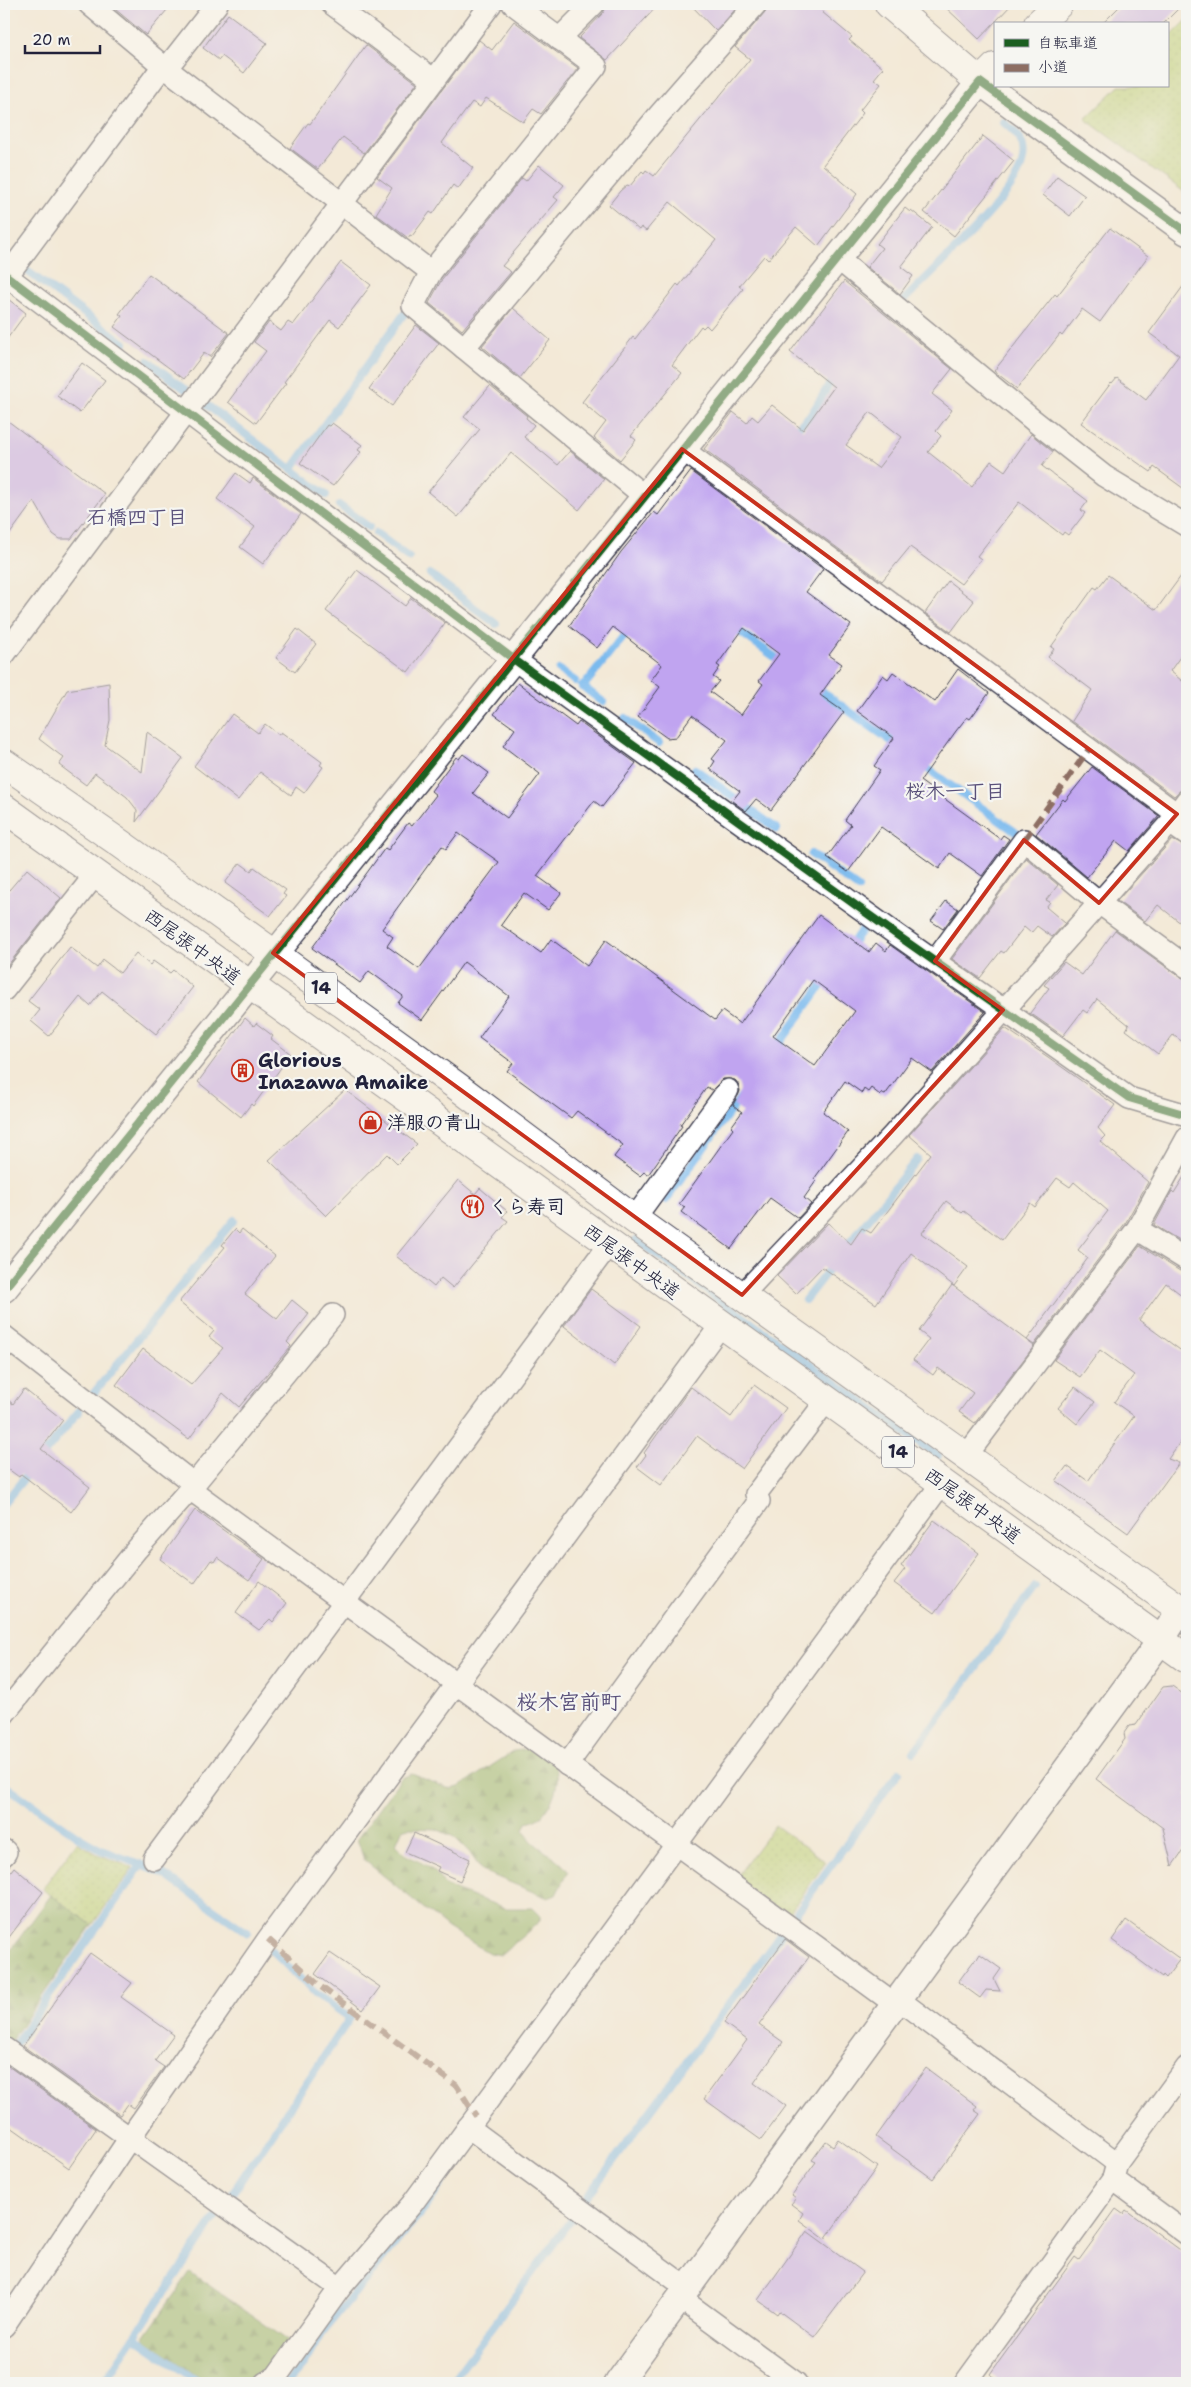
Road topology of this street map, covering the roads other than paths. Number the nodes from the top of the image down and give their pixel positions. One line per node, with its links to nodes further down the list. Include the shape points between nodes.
1 (89, 4): 12 (street)
2 (216, 4): 12 (street)
3 (332, 4): 14 (street)
4 (491, 4): 14 (street)
5 (513, 4): 11 (street)
6 (594, 4): 11 (street)
7 (756, 4): 21 (street)
8 (889, 4): 13 (main road)
9 (1059, 4): 10 (main road)
10 (1040, 22)
11 (559, 38): 19 (street, via 596,66)
12 (165, 68): 16 (street); 20 (street)
13 (987, 74): 18 (street)
14 (434, 80): 16 (street)
15 (1005, 88): 17 (street)
16 (342, 203): 19 (street); 22 (street)
17 (1187, 232)
18 (837, 258): 23 (street); 25 (street, via 1104,476)
19 (431, 272): 21 (street, via 413,306)
20 (5, 275): 22 (street)
21 (464, 348): 24 (street)
22 (186, 412): 26 (street); 27 (street)
23 (682, 449): 24 (street); 30 (street)
24 (644, 496): 27 (street)
25 (1187, 526)
26 (4, 655)
27 (512, 658): 34 (street); 35 (street)
28 (4, 763): 34 (main road, 西尾張中央道 / 14)
29 (4, 808): 32 (main road, 西尾張中央道 / 14)
30 (1178, 812): 31 (street); 33 (street)
31 (1187, 835)
32 (95, 874): 37 (main road, 西尾張中央道 / 14); 38 (street)
33 (1099, 903): 35 (street, via 1024,840); 36 (street); 39 (street)
34 (273, 953): 37 (street); 43 (main road, 西尾張中央道 / 14)
35 (935, 961): 39 (street)
36 (1187, 966)
37 (248, 986): 45 (main road, 西尾張中央道 / 14); 47 (street)
38 (4, 990)
39 (1003, 1010): 41 (street, via 1129,1098); 48 (street, via 893,1135)
40 (728, 1090): 43 (street)
41 (1187, 1115)
42 (1187, 1138): 44 (street)
43 (634, 1219): 48 (main road, 西尾張中央道 / 14)
44 (1138, 1229): 46 (street); 53 (street)
45 (608, 1244): 50 (main road, 西尾張中央道 / 14); 56 (street)
46 (1187, 1260)
47 (4, 1289)
48 (742, 1295): 53 (main road, 西尾張中央道 / 14)
49 (333, 1315): 55 (street)
50 (721, 1325): 52 (main road, 西尾張中央道 / 14); 60 (street)
51 (4, 1336): 55 (street)
52 (827, 1400): 54 (main road, 西尾張中央道 / 14); 62 (street, via 756,1494 759,1501)
53 (968, 1455): 57 (main road, 西尾張中央道 / 14)
54 (942, 1483): 58 (main road, 西尾張中央道 / 14); 63 (street)
55 (192, 1486): 56 (street); 61 (street)
56 (344, 1602): 60 (street); 66 (street)
57 (1185, 1608): 58 (street)
58 (1161, 1640): 59 (main road, 西尾張中央道 / 14); 67 (street)
59 (1187, 1659)
60 (456, 1684): 62 (street); 71 (street, via 268,1939)
61 (4, 1714)
62 (567, 1765): 63 (street)
63 (676, 1844): 67 (street); 70 (street)
64 (4, 1850): 65 (street)
65 (4, 1855)
66 (154, 1858)
67 (896, 2002): 72 (street); 75 (street)
68 (4, 2048): 71 (street)
69 (1187, 2067): 72 (street)
70 (468, 2127): 74 (street, via 412,2204); 75 (street)
71 (129, 2139): 74 (street); 76 (street)
72 (1115, 2171): 73 (street); 80 (street)
73 (1187, 2234)
74 (340, 2288): 77 (street, via 276,2377)
75 (684, 2293): 78 (street); 79 (street)
76 (4, 2326)
77 (265, 2383)
78 (618, 2383)
79 (796, 2383)
80 (965, 2383)

